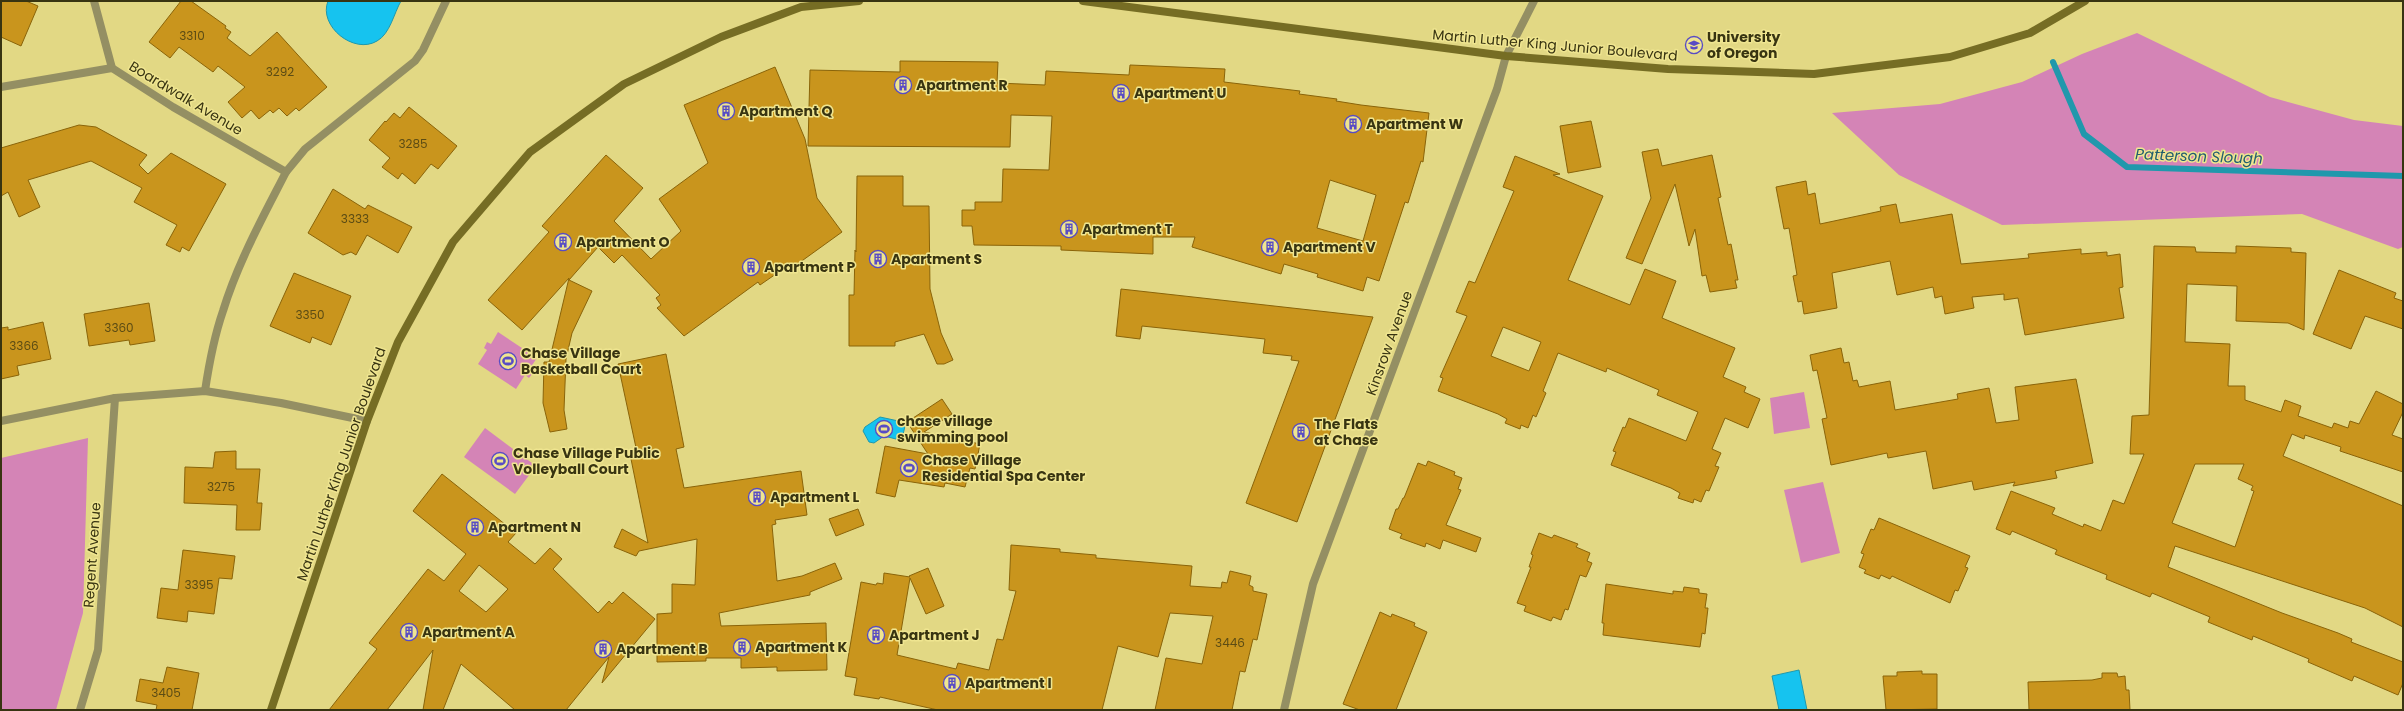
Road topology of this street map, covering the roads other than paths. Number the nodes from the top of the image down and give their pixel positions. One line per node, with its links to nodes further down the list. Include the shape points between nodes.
1 (94, 1): 8 (street, Boardwalk Avenue)
2 (446, 1): 10 (street, via 415,61 305,149)
3 (860, 1): 14 (main road, Martin Luther King Junior Boulevard, via 801,7 720,37 624,84 530,152 453,242 398,342)
4 (1083, 1): 7 (main road, Martin Luther King Junior Boulevard)
5 (1534, 1): 7 (street, Kinsrow Avenue)
6 (2086, 1): 7 (main road, Martin Luther King Junior Boulevard, via 2030,33 1950,57 1814,74 1668,69)
7 (1506, 56): 17 (street, Kinsrow Avenue, via 1497,89 1313,584)
8 (112, 68): 9 (street); 10 (street, Boardwalk Avenue, via 173,107)
9 (1, 87)
10 (286, 172): 11 (street, via 248,248 223,309)
11 (205, 391): 12 (street); 14 (street, via 281,403)
12 (115, 398): 13 (street); 15 (street, Regent Avenue, via 98,650)
13 (1, 421)
14 (367, 421): 16 (main road, Martin Luther King Junior Boulevard)
15 (80, 710)
16 (271, 710)
17 (1284, 710)

